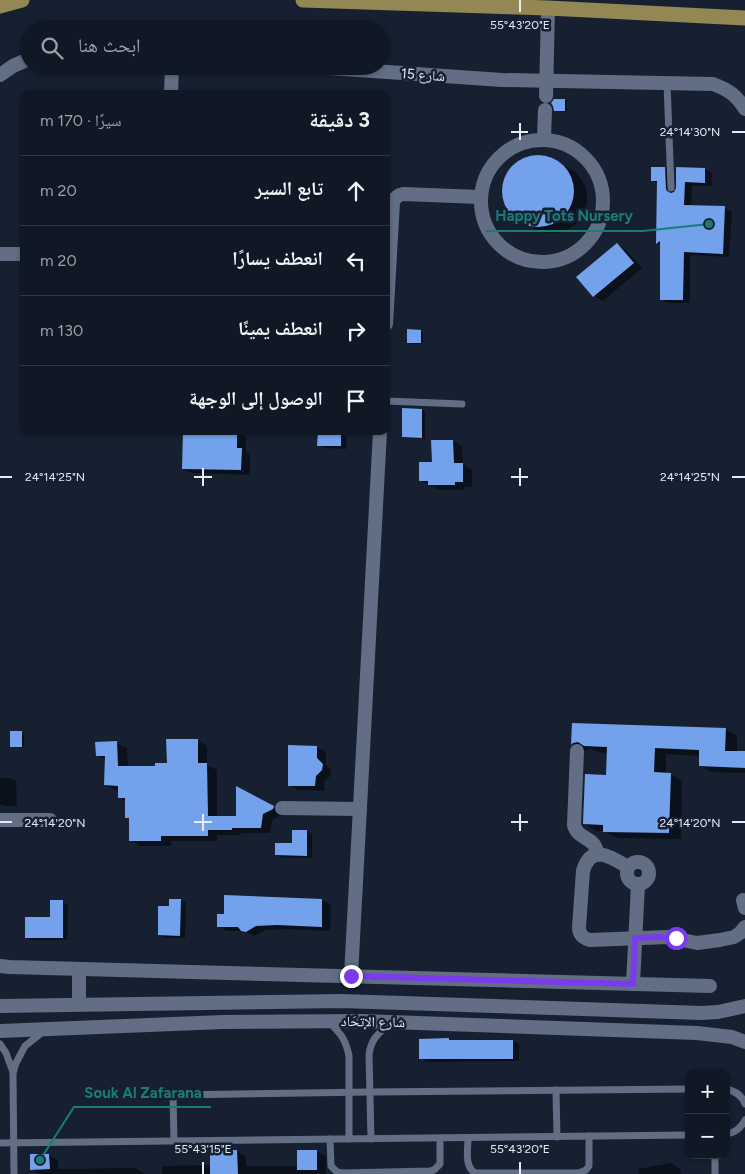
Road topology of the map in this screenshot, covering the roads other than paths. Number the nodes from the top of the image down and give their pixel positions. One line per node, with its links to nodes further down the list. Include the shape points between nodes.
1 (22, 0): 3 (main road)
2 (303, 0): 4 (main road)
3 (0, 6)
4 (548, 8): 5 (main road); 10 (street)
5 (745, 18)
6 (20, 62): 8 (street)
7 (390, 73): 10 (street, شارع 15)
8 (0, 75)
9 (172, 75): 12 (street)
10 (546, 81): 11 (street, شارع 15); 14 (street)
11 (667, 83): 13 (street, شارع 15, via 714,84 737,97); 15 (lane)
12 (171, 90)
13 (745, 109)
14 (544, 139): 16 (street, via 521,143 501,155 486,174); 16 (street, via 578,151 595,169 600,180 604,203 602,215 598,227 583,246 551,261 538,262 515,256 489,232)
15 (671, 188)
16 (480, 197): 19 (street, via 396,196)
17 (0, 254): 18 (street)
18 (20, 254)
19 (390, 254)
20 (390, 401): 21 (lane)
21 (462, 404)
22 (380, 435): 25 (street)
23 (577, 750): 28 (street, via 575,829 595,844)
24 (282, 808): 25 (street)
25 (360, 809): 33 (street)
26 (0, 820): 27 (street)
27 (50, 820)
28 (597, 855): 30 (street, via 610,856 628,867 636,861 642,862 649,869 647,879 638,884); 30 (street, via 589,860 583,871 580,933 590,940)
29 (745, 927): 30 (street, via 734,937 703,942 668,937)
30 (635, 938): 34 (street)
31 (0, 966): 32 (street)
32 (79, 969): 33 (street); 36 (street)
33 (351, 976): 34 (street)
34 (633, 984): 35 (street)
35 (710, 986)
36 (78, 1004): 37 (street, شارع الإتحَاد); 38 (street, شارع الإتحَاد, via 341,1001 702,1013)
37 (0, 1006)
38 (745, 1006)
39 (328, 1021): 40 (street, شارع الإتحَاد); 41 (street, شارع الإتحَاد); 49 (lane, via 340,1033 347,1047)
40 (392, 1022): 43 (street, شارع الإتحَاد, via 698,1033); 50 (lane, via 370,1046)
41 (46, 1030): 42 (street, شارع الإتحَاد); 45 (lane, via 25,1046)
42 (0, 1031)
43 (745, 1042)
44 (0, 1044): 45 (lane)
45 (13, 1073): 63 (lane)
46 (685, 1089): 47 (lane)
47 (556, 1090): 50 (lane); 55 (lane)
48 (730, 1090): 51 (lane, via 740,1096)
49 (349, 1092): 50 (lane); 60 (lane); 62 (lane, via 173,1095)
50 (370, 1092): 61 (lane)
51 (745, 1104)
52 (745, 1120): 53 (lane, via 742,1126)
53 (730, 1133)
54 (685, 1135): 56 (lane)
55 (556, 1136): 56 (lane); 58 (lane)
56 (589, 1136): 58 (lane, via 589,1166 579,1173 475,1173 468,1164)
57 (440, 1138): 58 (lane); 59 (lane, via 440,1164 434,1170 343,1173 331,1166); 61 (lane)
58 (468, 1138)
59 (330, 1139): 60 (lane); 62 (lane)
60 (349, 1139): 61 (lane)
61 (371, 1139)
62 (174, 1140): 63 (lane)
63 (14, 1142): 64 (lane); 66 (lane)
64 (0, 1143)
65 (715, 1159): 67 (lane)
66 (14, 1174)
67 (716, 1174)

